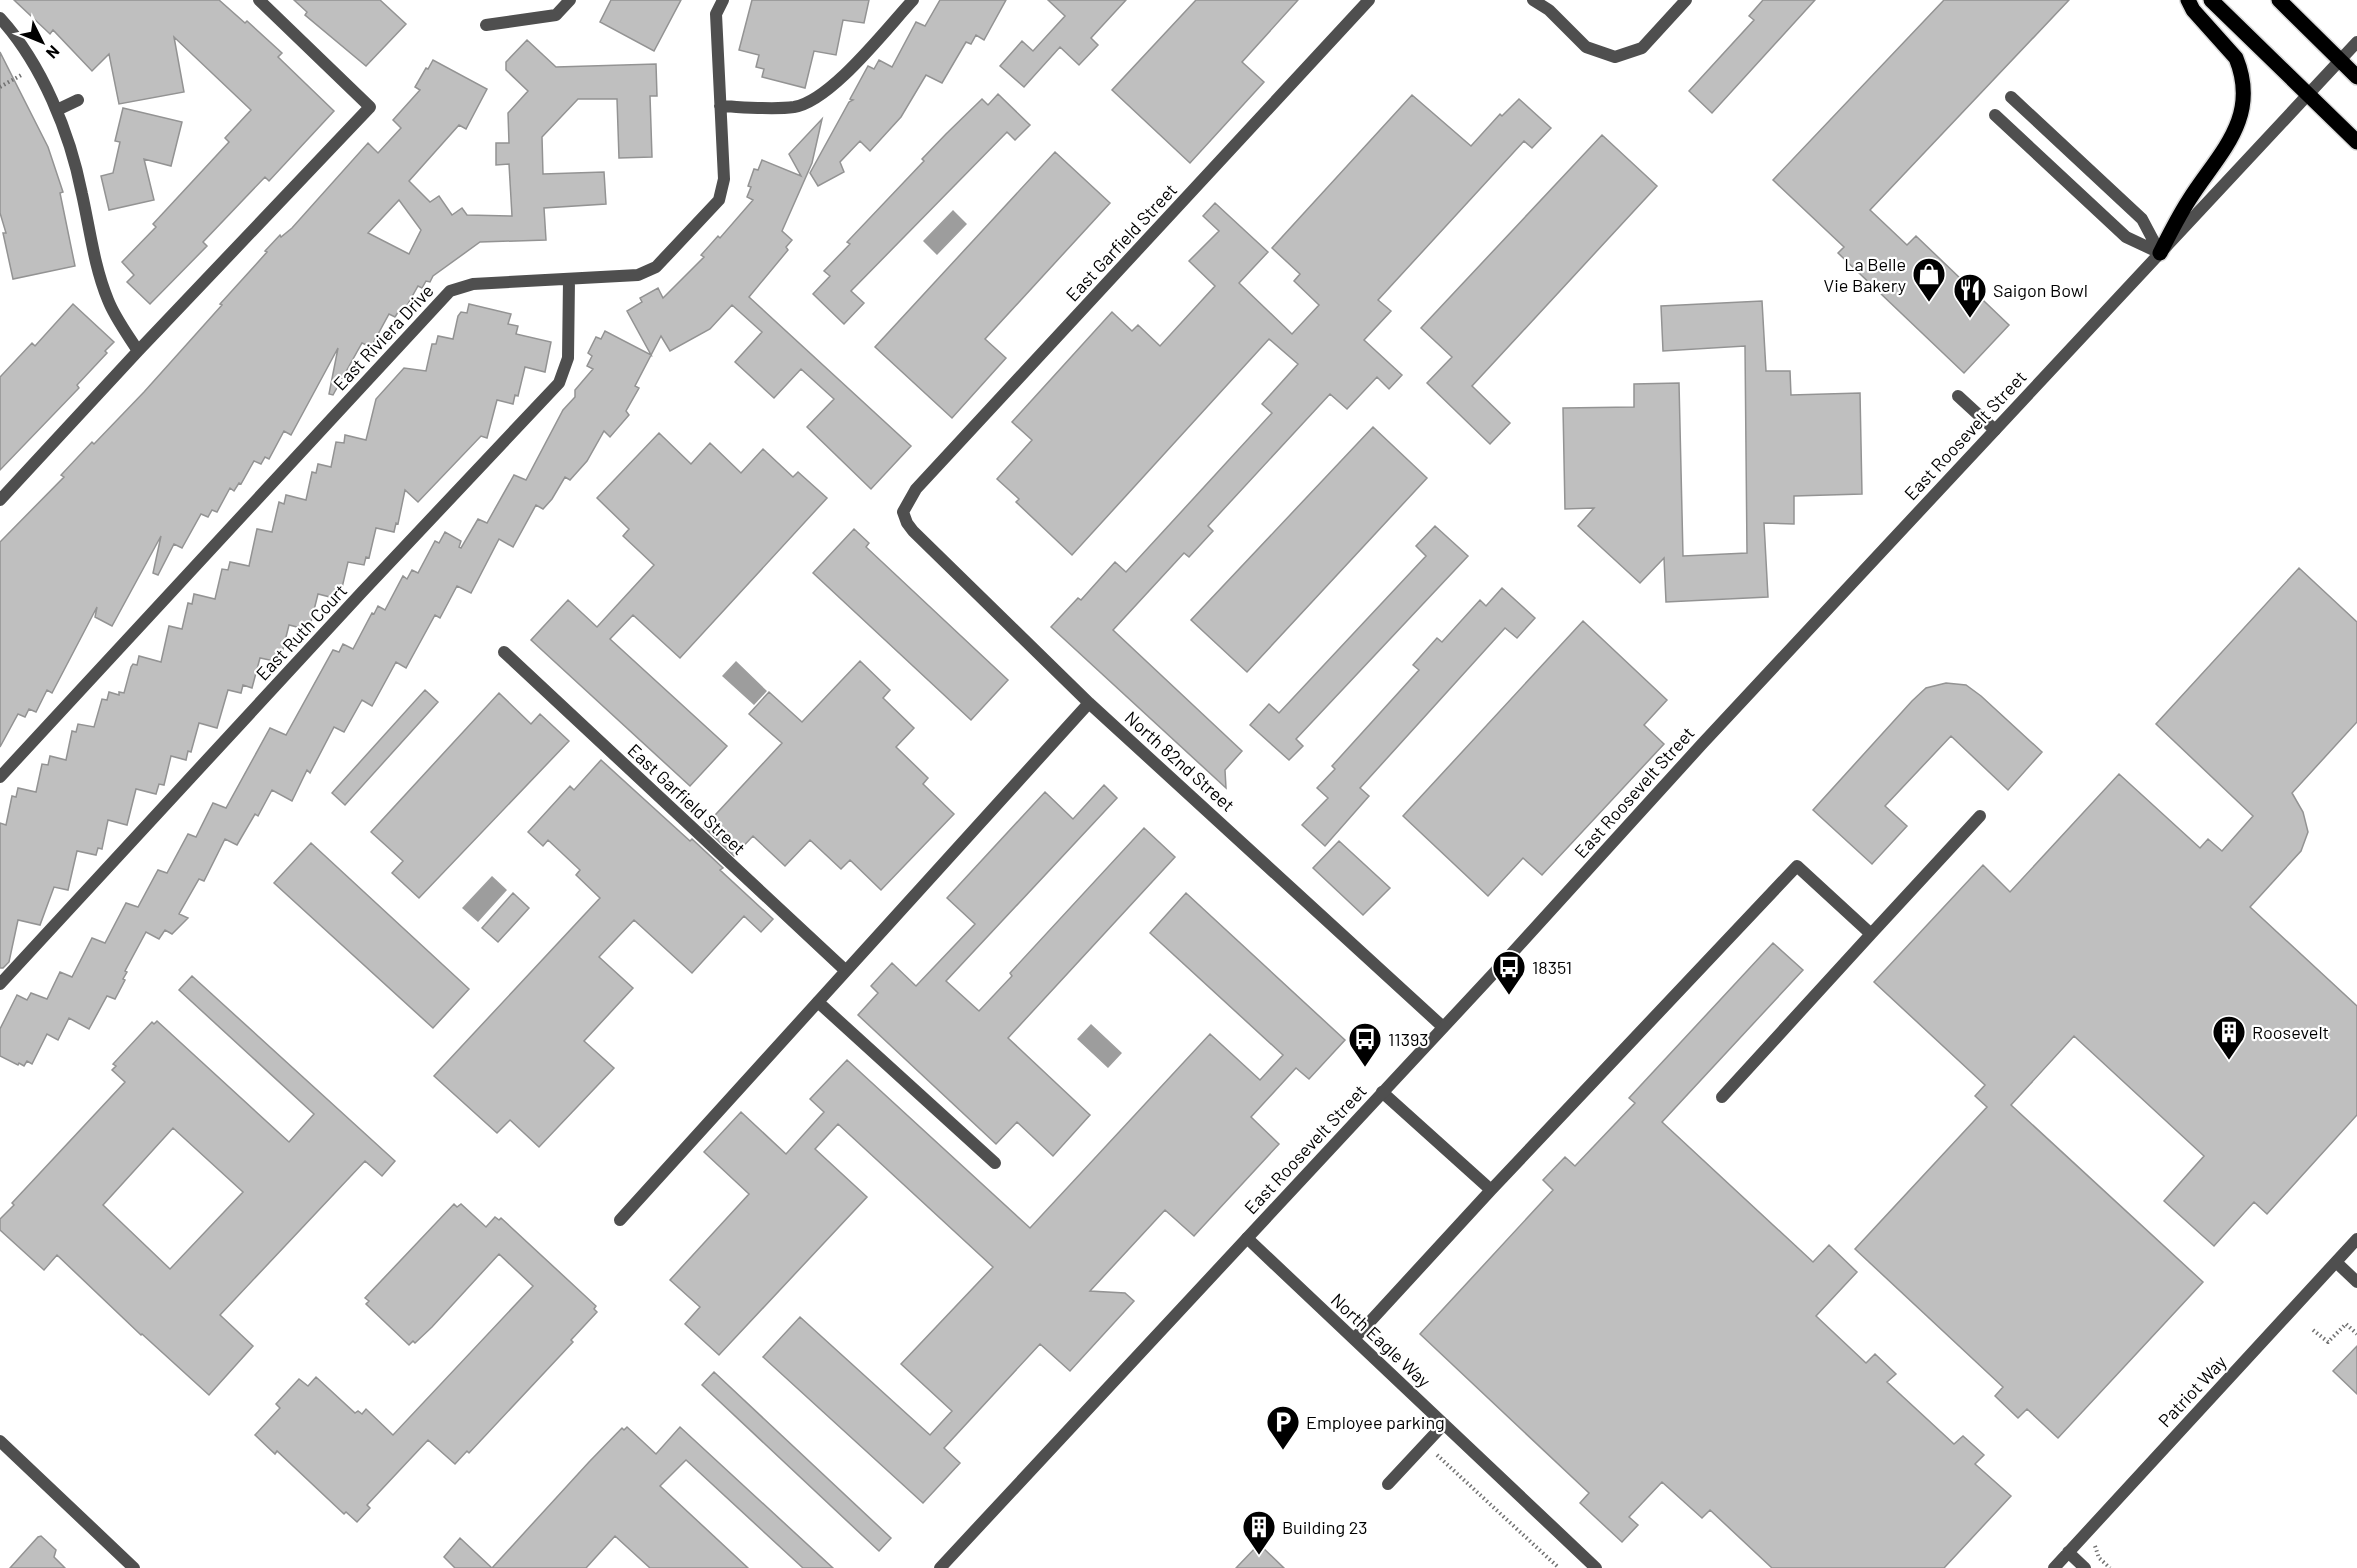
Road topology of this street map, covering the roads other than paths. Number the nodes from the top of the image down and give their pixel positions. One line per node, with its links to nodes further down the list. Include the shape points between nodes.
1 (259, 0): 25 (street, via 370,107)
2 (570, 0): 12 (street, via 556,15)
3 (723, 0): 19 (street, East Riviera Drive, via 716,14)
4 (913, 0): 19 (street, via 831,89 813,101 794,107)
5 (1370, 0): 29 (street, East Garfield Street, via 916,489)
6 (1533, 0): 7 (street, via 1549,10 1586,47 1614,57 1642,48)
7 (1686, 0)
8 (2188, 0): 23 (main road, via 2236,58 2242,102 2235,131 2225,150 2189,199)
9 (2211, 0): 16 (main road)
10 (2279, 0): 14 (main road)
11 (0, 18): 20 (street, via 35,68)
12 (486, 25)
13 (2357, 42): 14 (street, East Roosevelt Street)
14 (2340, 60): 15 (main road); 16 (street, East Roosevelt Street)
15 (2357, 77)
16 (2308, 94): 22 (main road); 23 (street, East Roosevelt Street)
17 (2011, 97): 23 (street, via 2142,219)
18 (78, 100): 20 (street)
19 (720, 106): 24 (street, East Riviera Drive, via 724,179 719,200 656,267 638,275)
20 (57, 110): 25 (street, via 82,191 94,259 108,302)
21 (1995, 115): 23 (street, via 2126,237)
22 (2357, 142)
23 (2160, 253): 27 (street, East Roosevelt Street)
24 (568, 280): 32 (street, East Riviera Drive, via 473,284 450,291); 36 (street, East Ruth Court, via 568,358 559,383)
25 (138, 351): 28 (street)
26 (1958, 396): 27 (street)
27 (1995, 430): 38 (street, East Roosevelt Street)
28 (0, 501)
29 (903, 512): 31 (street, North 82nd Street, via 913,531)
30 (504, 652): 35 (street, East Garfield Street)
31 (1089, 703): 35 (street); 38 (street, North 82nd Street)
32 (0, 777)
33 (1980, 816): 34 (street)
34 (1871, 934): 40 (street); 42 (street, via 1797,866)
35 (846, 971): 37 (street)
36 (0, 984)
37 (818, 1002): 41 (street); 43 (street)
38 (1443, 1027): 39 (street, East Roosevelt Street)
39 (1382, 1092): 42 (street); 44 (street, East Roosevelt Street)
40 (1722, 1097)
41 (995, 1163)
42 (1491, 1190): 48 (street)
43 (620, 1220)
44 (1247, 1238): 48 (street, North Eagle Way); 54 (street, East Roosevelt Street)
45 (2357, 1239): 46 (street, Patriot Way)
46 (2336, 1262): 47 (street); 52 (street, Patriot Way)
47 (2357, 1282)
48 (1354, 1339): 49 (street, North Eagle Way)
49 (1444, 1424): 51 (street); 55 (street, North Eagle Way)
50 (0, 1442): 53 (street)
51 (1388, 1484)
52 (2068, 1552): 56 (street, Patriot Way); 57 (street)
53 (134, 1568)
54 (940, 1568)
55 (1596, 1568)
56 (2054, 1568)
57 (2085, 1568)

